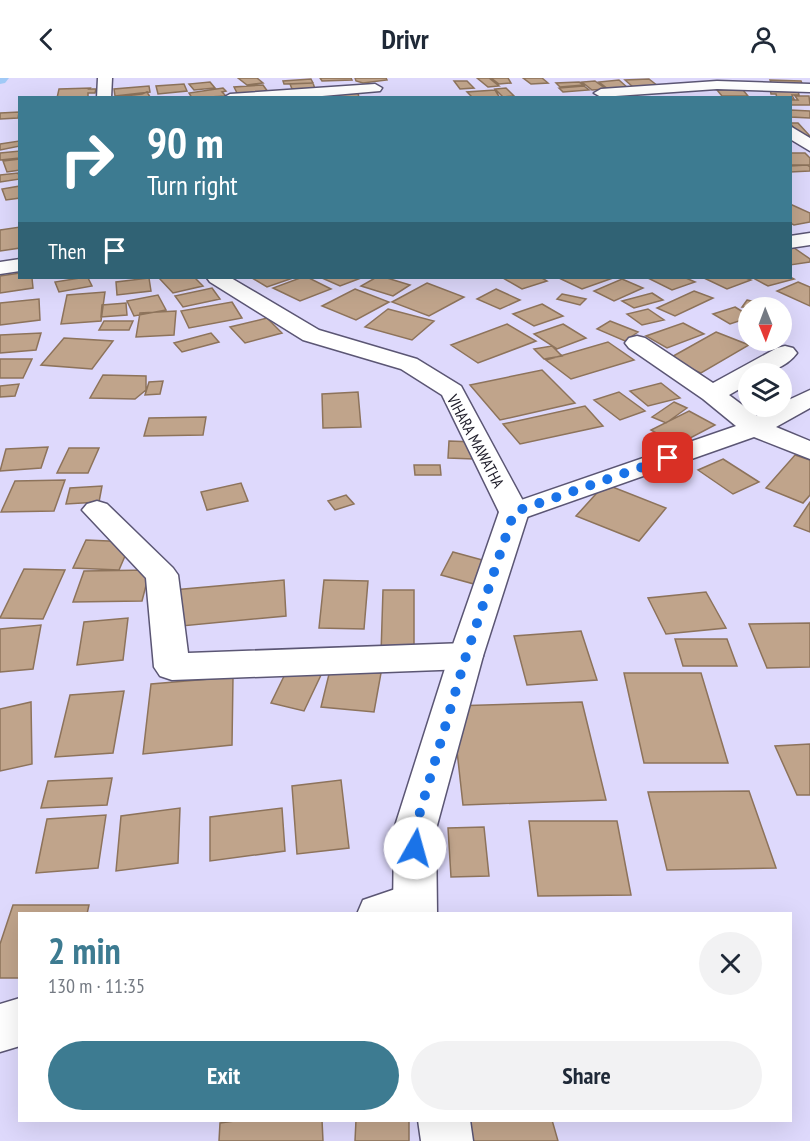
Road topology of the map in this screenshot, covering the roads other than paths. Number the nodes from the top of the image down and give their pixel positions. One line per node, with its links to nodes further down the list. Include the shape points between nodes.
1 (105, 78): 5 (street)
2 (375, 88): 6 (street)
3 (810, 88): 4 (street, via 717,85)
4 (601, 93)
5 (104, 96)
6 (259, 96)
7 (794, 123): 8 (street)
8 (810, 146)
9 (810, 238): 10 (street)
10 (792, 242)
11 (18, 265): 12 (street)
12 (0, 268)
13 (219, 279): 21 (street, VIHARA MAWATHA, via 311,335 409,364 452,390)
14 (637, 343): 16 (street)
15 (785, 353): 16 (street)
16 (712, 394): 18 (street)
17 (810, 398): 18 (street)
18 (755, 428): 19 (street); 21 (street)
19 (810, 451)
20 (97, 510): 22 (street, via 162,575 172,667)
21 (514, 512): 22 (street)
22 (466, 656): 23 (street, via 415,829)
23 (402, 910)
24 (18, 1023): 25 (street)
25 (0, 1028)
26 (444, 1122): 27 (street)
27 (447, 1141)

